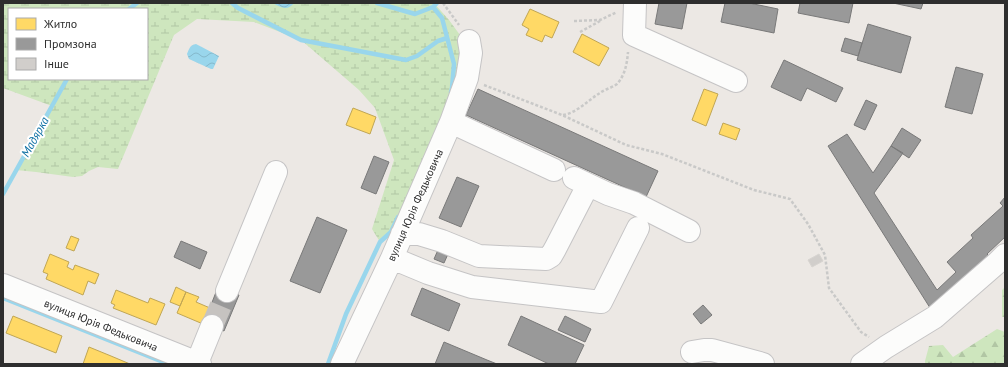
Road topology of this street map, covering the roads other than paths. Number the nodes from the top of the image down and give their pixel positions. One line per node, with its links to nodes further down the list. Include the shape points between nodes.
1 (635, 3): 3 (street, via 634,35)
2 (469, 41): 4 (street, вулиця Юрія Федьковича, via 471,53 467,78)
3 (736, 81)
4 (451, 122): 6 (street); 9 (street, вулиця Юрія Федьковича)
5 (276, 172): 13 (street)
6 (572, 178): 8 (street, via 634,203); 9 (street, via 555,249 546,259 479,256 419,234)
7 (638, 228): 11 (street, via 601,302 472,287)
8 (689, 231)
9 (402, 234): 11 (street, вулиця Юрія Федьковича)
10 (1005, 255): 19 (street, via 935,317)
11 (392, 258): 17 (street, вулиця Юрія Федьковича)
12 (3, 285): 16 (street, вулиця Юрія Федьковича)
13 (227, 290)
14 (212, 326): 16 (street)
15 (692, 352): 18 (street, via 712,350)
16 (198, 363)
17 (342, 364)
18 (763, 364)
19 (862, 364)

